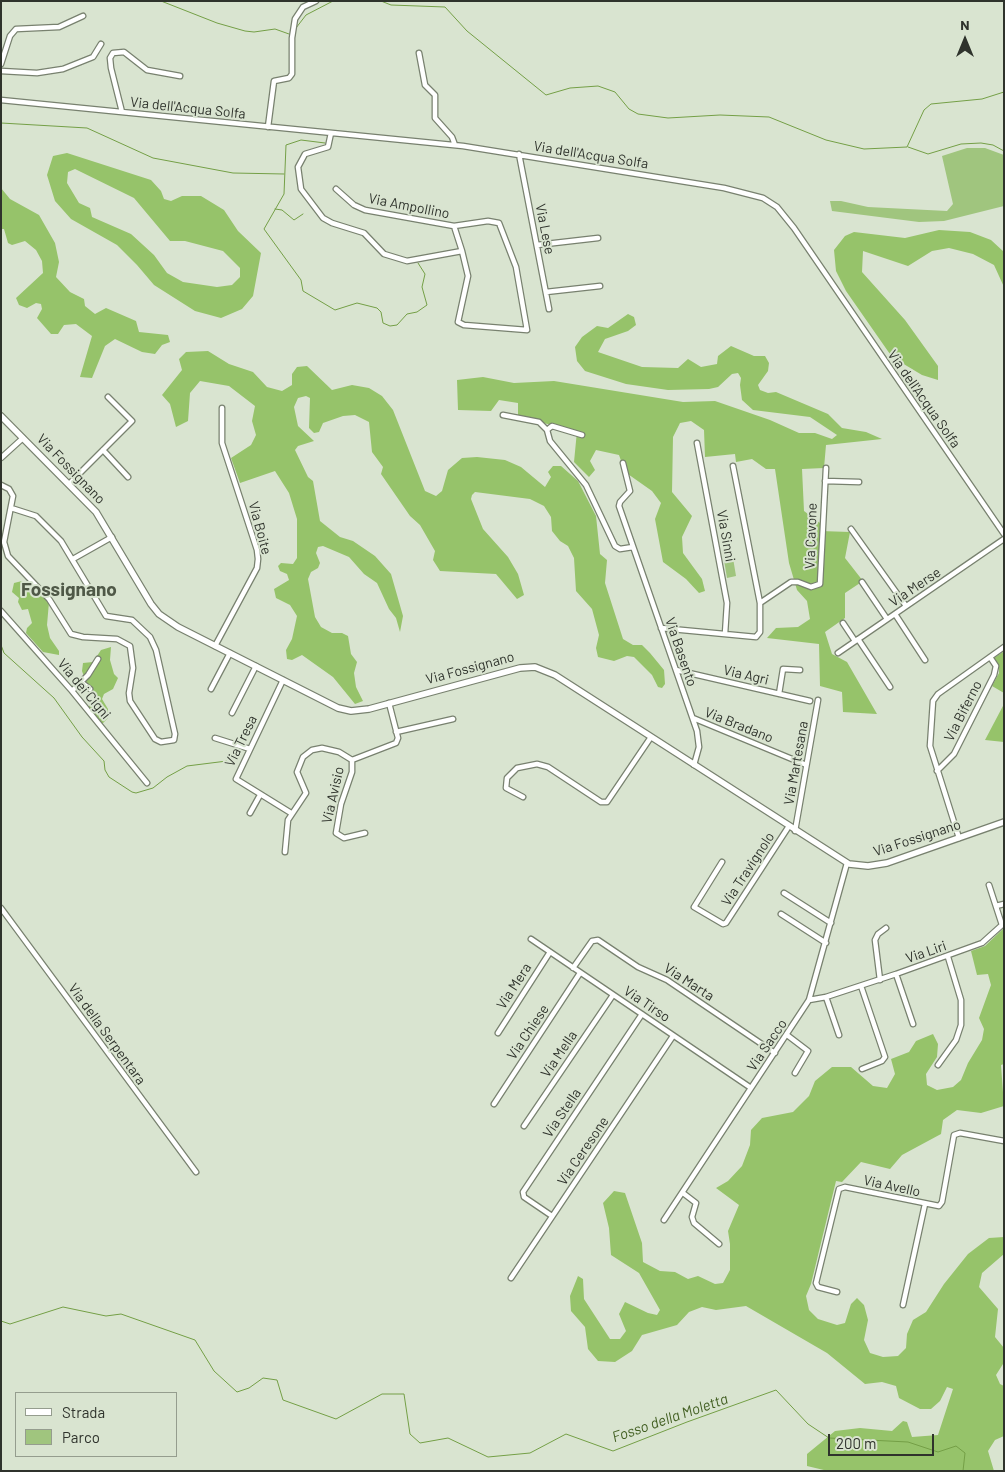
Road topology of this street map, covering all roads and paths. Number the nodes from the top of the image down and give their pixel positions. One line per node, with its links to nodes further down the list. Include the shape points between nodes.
1 (316, 1): 10 (street, via 303,7 295,19 292,74 289,78 278,78 273,82)
2 (84, 16): 5 (street, via 56,28 16,29 10,36)
3 (101, 44): 6 (street, via 93,58 62,69 34,73)
4 (419, 53): 12 (street, via 425,85 435,95 435,118)
5 (1, 64)
6 (1, 71)
7 (180, 76): 9 (street, via 147,70 124,52 113,53 110,68)
8 (1, 100): 9 (street, Via dell'Acqua Solfa)
9 (122, 112): 10 (street, Via dell'Acqua Solfa)
10 (268, 127): 11 (street, Via dell'Acqua Solfa)
11 (331, 133): 12 (street, Via dell'Acqua Solfa); 18 (street, via 328,147 305,154 298,170 300,189 323,218 365,234 380,252 400,260 412,261)
12 (455, 145): 13 (street, Via dell'Acqua Solfa)
13 (519, 154): 17 (street, Via Lese); 42 (street, Via dell'Acqua Solfa, via 731,190 755,195 774,204)
14 (336, 189): 15 (street, Via Ampollino, via 360,209)
15 (454, 226): 18 (street, Via Ampollino); 18 (street, Via Ampollino, via 492,221 500,225 516,268 527,330 458,322 468,276)
16 (598, 238): 17 (street)
17 (536, 245): 20 (street, Via Lese)
18 (462, 251)
19 (600, 286): 20 (street)
20 (546, 292): 21 (street, Via Lese)
21 (550, 309)
22 (108, 397): 30 (street, via 132,421)
23 (222, 408): 57 (street, Via Boite, via 222,443 258,559 257,568)
24 (503, 415): 26 (street, via 540,423)
25 (1, 416): 28 (street, Via Fossignano)
26 (547, 430): 27 (street, via 552,426); 45 (street, via 551,442 584,482 615,546 620,549)
27 (582, 435)
28 (23, 438): 31 (street); 38 (street, Via Fossignano)
29 (697, 443): 55 (street, Via Sinni, via 726,600)
30 (103, 450): 35 (street); 38 (street)
31 (1, 458)
32 (623, 463): 45 (street, Via Basento, via 630,490 619,506)
33 (733, 466): 48 (street, Via Sinni)
34 (826, 468): 36 (street, Via Cavone)
35 (128, 477)
36 (825, 481): 37 (street); 48 (street, Via Cavone, via 821,584 813,587 793,582)
37 (859, 482)
38 (70, 483): 43 (street, Via Fossignano, via 96,512)
39 (1, 484): 40 (street, via 12,493)
40 (11, 508): 46 (street, via 38,517); 46 (street, via 4,543 10,559 49,599 71,634 84,638 118,639 130,646 133,668 129,691 131,702 154,738 161,742 174,740 176,735 152,640 132,620 106,616)
41 (851, 529): 49 (street)
42 (1004, 534)
43 (112, 537): 46 (street); 57 (street, Via Fossignano, via 155,610)
44 (1004, 540): 49 (street, Via Merse)
45 (633, 547): 54 (street, Via Basento)
46 (74, 559)
47 (862, 582): 52 (street)
48 (760, 603): 55 (street, via 757,637)
49 (906, 606): 51 (street, Via Merse)
50 (1, 611): 72 (street, Via dei Cigni)
51 (895, 614): 52 (street, Via Merse); 63 (street)
52 (887, 619): 56 (street, Via Merse)
53 (843, 623): 56 (street)
54 (661, 628): 55 (street); 65 (street, Via Basento)
55 (725, 634)
56 (857, 640): 60 (street, Via Merse); 69 (street)
57 (215, 646): 59 (street, Via Fossignano)
58 (1004, 647): 61 (street, Via Biferno)
59 (230, 653): 64 (street, Via Fossignano); 70 (street)
60 (838, 653)
61 (990, 657): 87 (street, Via Biferno, via 996,666 994,675 954,754); 87 (street, Via Biferno, via 934,698 929,740)
62 (98, 659): 68 (street)
63 (925, 660)
64 (256, 666): 67 (street, Via Fossignano); 77 (street)
65 (676, 670): 73 (street, Via Agri); 78 (street, Via Basento)
66 (800, 670): 73 (street, via 784,668)
67 (283, 680): 76 (street, Via Fossignano, via 346,710); 83 (street, Via Tresa)
68 (81, 682): 71 (street); 72 (street)
69 (890, 687)
70 (211, 688)
71 (90, 689)
72 (72, 691): 88 (street, Via dei Cigni)
73 (778, 694): 75 (street, Via Agri)
74 (818, 700): 95 (street, Via Martesana)
75 (810, 701)
76 (389, 703): 80 (street); 81 (street, Via Fossignano, via 533,666 552,674)
77 (232, 713)
78 (693, 718): 85 (street, Via Bradano); 86 (street, Via Basento, via 699,741)
79 (453, 719): 80 (street)
80 (396, 732): 84 (street, Via Avisio, via 396,743)
81 (651, 737): 86 (street, Via Fossignano); 90 (street, via 607,802 602,802 548,767 537,764 517,768 507,778 506,788)
82 (215, 738): 83 (street)
83 (250, 749): 89 (street, Via Tresa, via 236,779)
84 (352, 760): 91 (street, Via Avisio, via 332,750 318,748 307,753 297,772 306,793); 96 (street, Via Avisio, via 352,774 342,801 336,833 344,838)
85 (804, 764)
86 (694, 765): 94 (street, Via Fossignano)
87 (937, 771): 97 (street, Via Biferno)
88 (147, 783)
89 (260, 795): 91 (street, Via Tresa); 92 (street)
90 (524, 797)
91 (292, 813): 98 (street, Via Avisio, via 287,824)
92 (250, 814)
93 (1004, 822): 97 (street, Via Fossignano)
94 (789, 826): 95 (street, Via Fossignano); 99 (street, Via Travignolo, via 723,924 694,907)
95 (795, 831): 100 (street, Via Fossignano)
96 (365, 833)
97 (959, 838): 100 (street, Via Fossignano, via 881,864 863,866)
98 (285, 852)
99 (722, 862)
100 (847, 863): 107 (street, Via Sacco)
101 (989, 885): 104 (street, Via Liri)
102 (784, 893): 107 (street)
103 (1004, 904): 104 (street)
104 (996, 906): 112 (street, Via Liri, via 1001,928 982,943)
105 (1, 908): 135 (street, Via della Serpentara)
106 (781, 914): 110 (street)
107 (831, 923): 110 (street, Via Sacco)
108 (886, 928): 116 (street, via 875,940)
109 (530, 939): 111 (street, Via Tirso)
110 (826, 943): 120 (street, Via Sacco)
111 (550, 952): 113 (street, Via Tirso); 123 (street, Via Mera)
112 (948, 957): 115 (street, Via Liri); 128 (street, via 961,1000 961,1025 956,1040)
113 (573, 968): 114 (street, Via Tirso); 127 (street, Via Marta, via 596,939 636,966 666,979)
114 (580, 973): 118 (street, Via Tirso); 132 (street, Via Chiese)
115 (896, 974): 116 (street, Via Liri); 122 (street)
116 (880, 980): 117 (street, Via Liri)
117 (861, 986): 119 (street, Via Liri); 129 (street, via 885,1058)
118 (613, 995): 121 (street, Via Tirso); 133 (street, Via Mella)
119 (826, 997): 120 (street, Via Liri); 126 (street)
120 (809, 1000): 124 (street, Via Sacco)
121 (642, 1014): 125 (street, Via Tirso); 138 (street, Via Stella, via 524,1191 526,1198)
122 (914, 1024)
123 (498, 1033)
124 (787, 1035): 127 (street, Via Sacco); 130 (street, via 808,1052)
125 (674, 1036): 131 (street, Via Tirso); 138 (street, Via Ceresone)
126 (839, 1036)
127 (775, 1053): 131 (street, Via Sacco)
128 (938, 1065)
129 (862, 1069)
130 (795, 1073)
131 (751, 1088): 136 (street, Via Sacco)
132 (494, 1104)
133 (524, 1126)
134 (1004, 1141): 137 (street, Via Avello, via 955,1134 941,1203 938,1206)
135 (196, 1172)
136 (683, 1193): 139 (street, Via Sacco); 140 (street, via 696,1203 693,1222)
137 (925, 1204): 142 (street, Via Avello, via 844,1187 839,1189 816,1283 818,1287); 143 (street)
138 (552, 1216): 141 (street, Via Ceresone)
139 (664, 1220)
140 (718, 1244)
141 (511, 1278)
142 (837, 1292)
143 (903, 1305)

